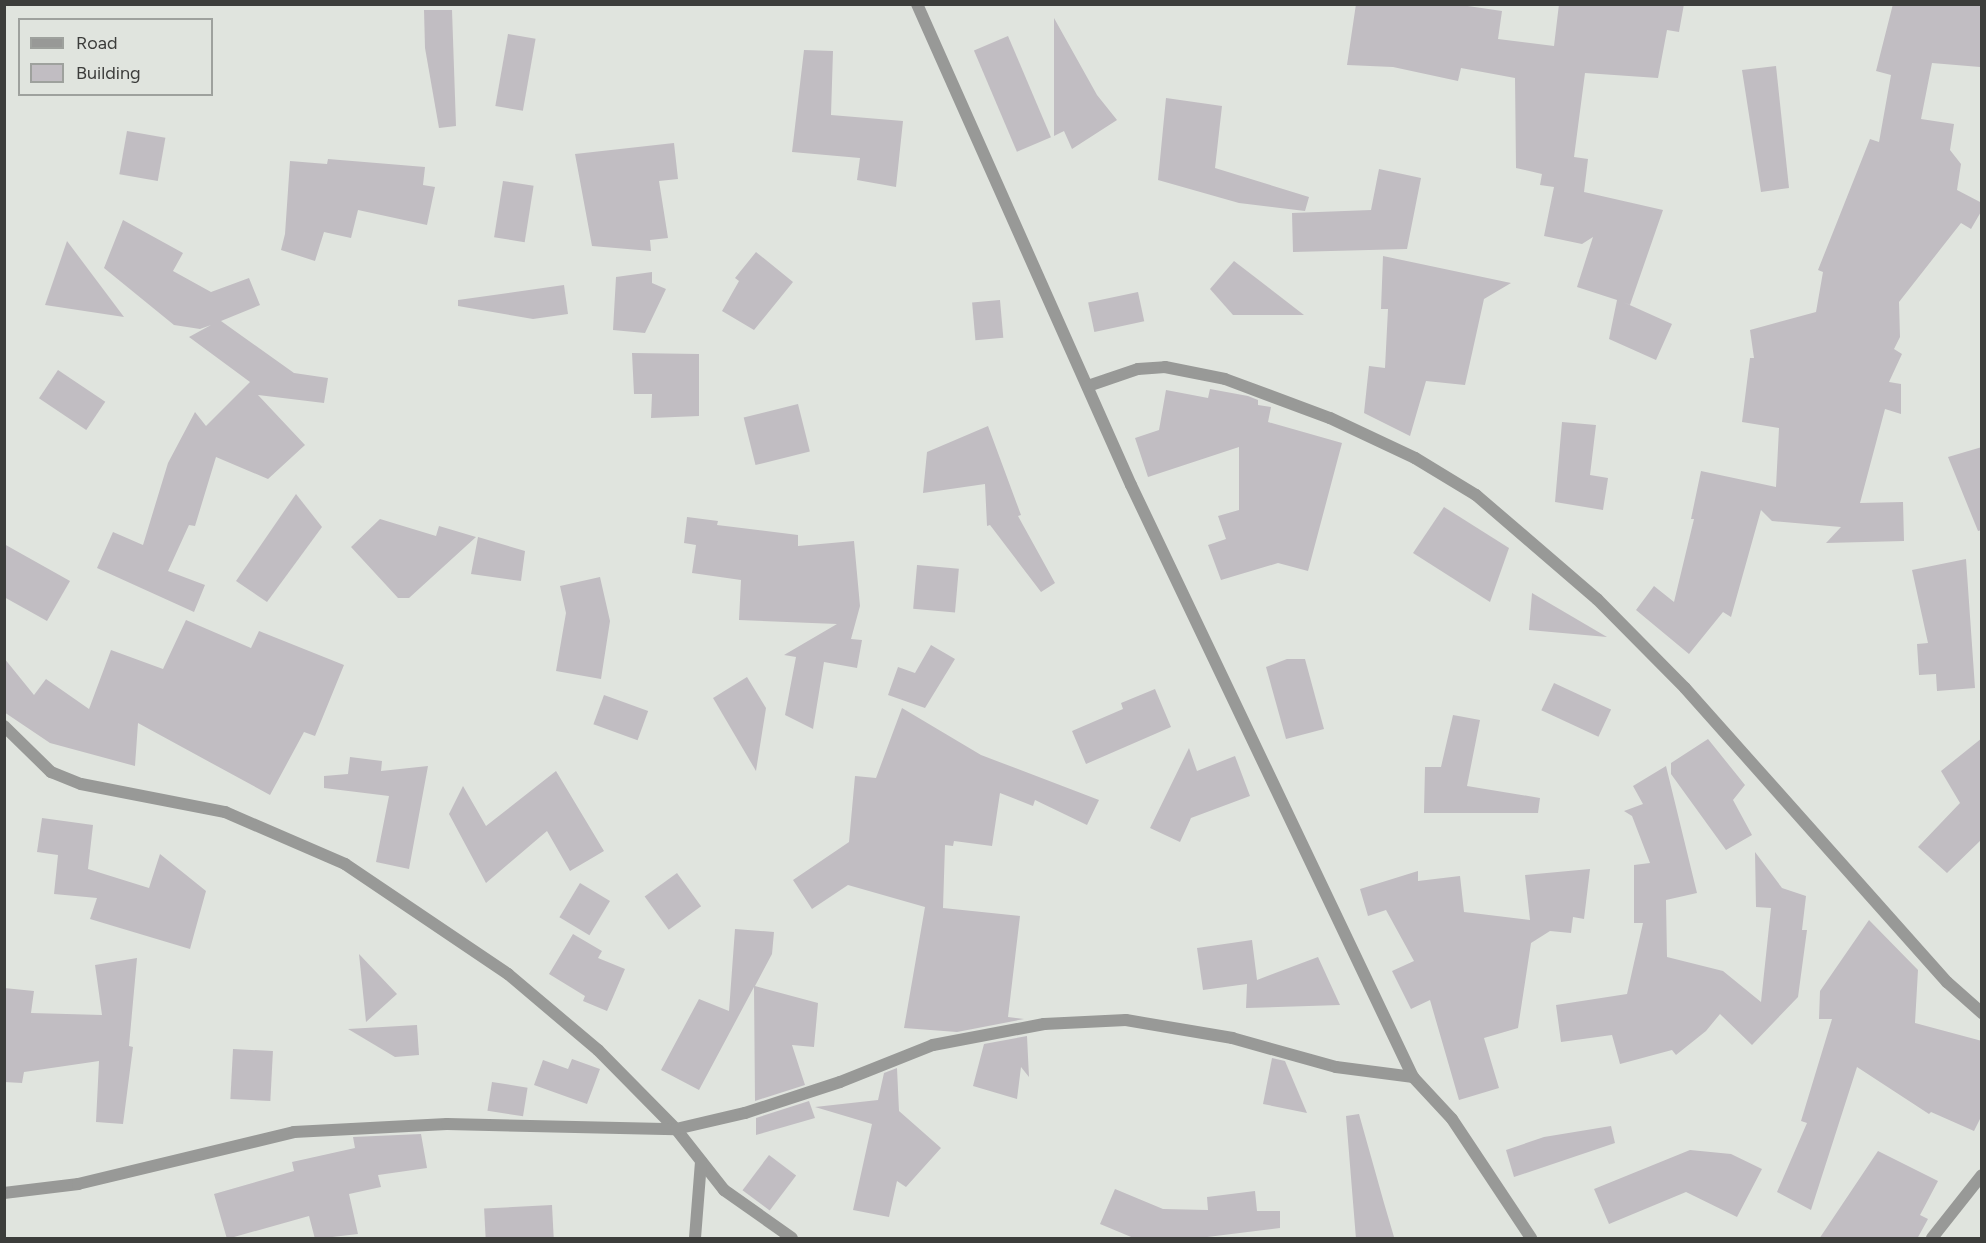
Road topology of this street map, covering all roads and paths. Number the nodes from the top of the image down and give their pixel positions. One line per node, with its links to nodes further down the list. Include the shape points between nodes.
1 (917, 4): 2 (street)
2 (1088, 386): 4 (street, via 1138,369 1165,367 1225,379 1330,418 1415,458 1476,495 1597,599 1685,688 1947,982); 5 (street, via 1131,485)
3 (4, 726): 6 (street, via 51,772 81,784 225,812 345,864 508,974 598,1050)
4 (1982, 1013)
5 (1413, 1077): 6 (street, via 1336,1067 1232,1038 1126,1020 1044,1024 933,1045 830,1086 745,1113); 12 (street, via 1452,1119)
6 (676, 1129): 7 (street); 9 (street, via 447,1124 294,1132 78,1184)
7 (701, 1161): 10 (street); 11 (street, via 724,1190)
8 (1982, 1175): 13 (street)
9 (4, 1193)
10 (695, 1239)
11 (792, 1239)
12 (1531, 1239)
13 (1932, 1239)

